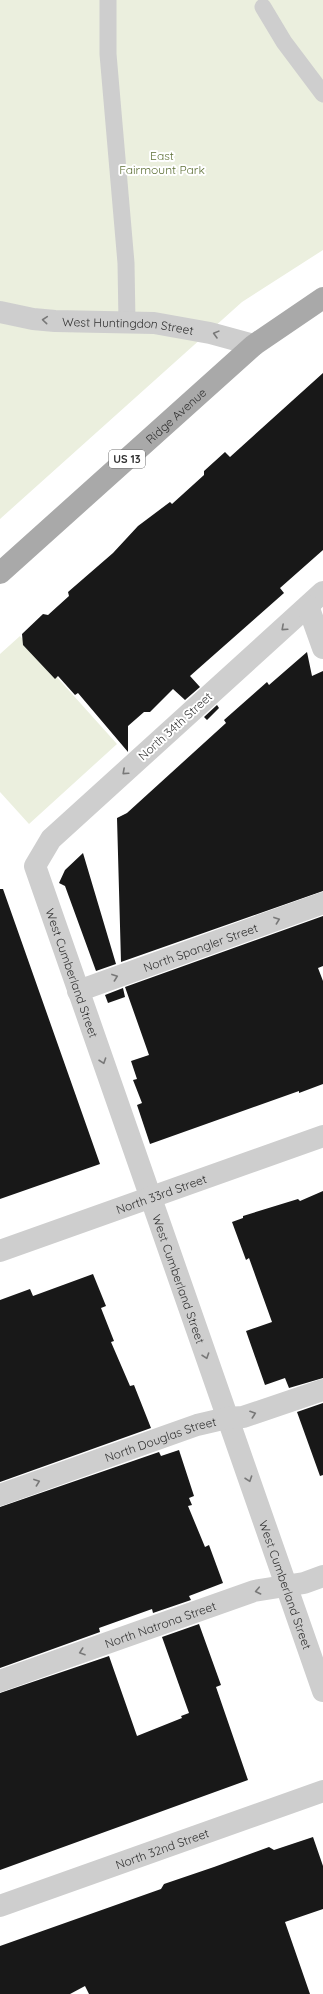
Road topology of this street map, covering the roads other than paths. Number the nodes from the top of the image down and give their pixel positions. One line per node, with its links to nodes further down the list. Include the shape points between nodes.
1 (108, 0): 6 (lane, via 108,54 126,263)
2 (263, 7): 3 (lane, via 284,42)
3 (323, 94)
4 (323, 298): 7 (main road, Ridge Avenue / US 13)
5 (0, 312): 6 (street, West Huntingdon Street, one-way to 5, via 56,321)
6 (127, 322): 7 (street, West Huntingdon Street, one-way to 6, via 184,327)
7 (254, 345): 8 (main road, Ridge Avenue / US 13)
8 (0, 573)
9 (316, 599): 10 (street); 11 (street, North 34th Street, one-way to 11, via 51,839)
10 (323, 648)
11 (35, 866): 13 (street, West Cumberland Street)
12 (323, 903): 13 (street, North Spangler Street, one-way to 12)
13 (78, 991): 15 (street, West Cumberland Street, one-way to 15)
14 (323, 1136): 15 (street, North 33rd Street)
15 (150, 1197): 16 (street, North 33rd Street); 18 (street, West Cumberland Street, one-way to 18)
16 (0, 1251)
17 (323, 1390): 18 (street, North Douglas Street, one-way to 17, via 243,1417)
18 (228, 1418): 19 (street, North Douglas Street, one-way to 18, via 197,1425); 21 (street, West Cumberland Street, one-way to 21)
19 (0, 1495)
20 (323, 1576): 21 (street, North Natrona Street)
21 (286, 1586): 22 (street, North Natrona Street, one-way to 22, via 254,1592); 23 (street, West Cumberland Street)
22 (0, 1681)
23 (323, 1691)
24 (323, 1790): 25 (street, North 32nd Street)
25 (0, 1906)

